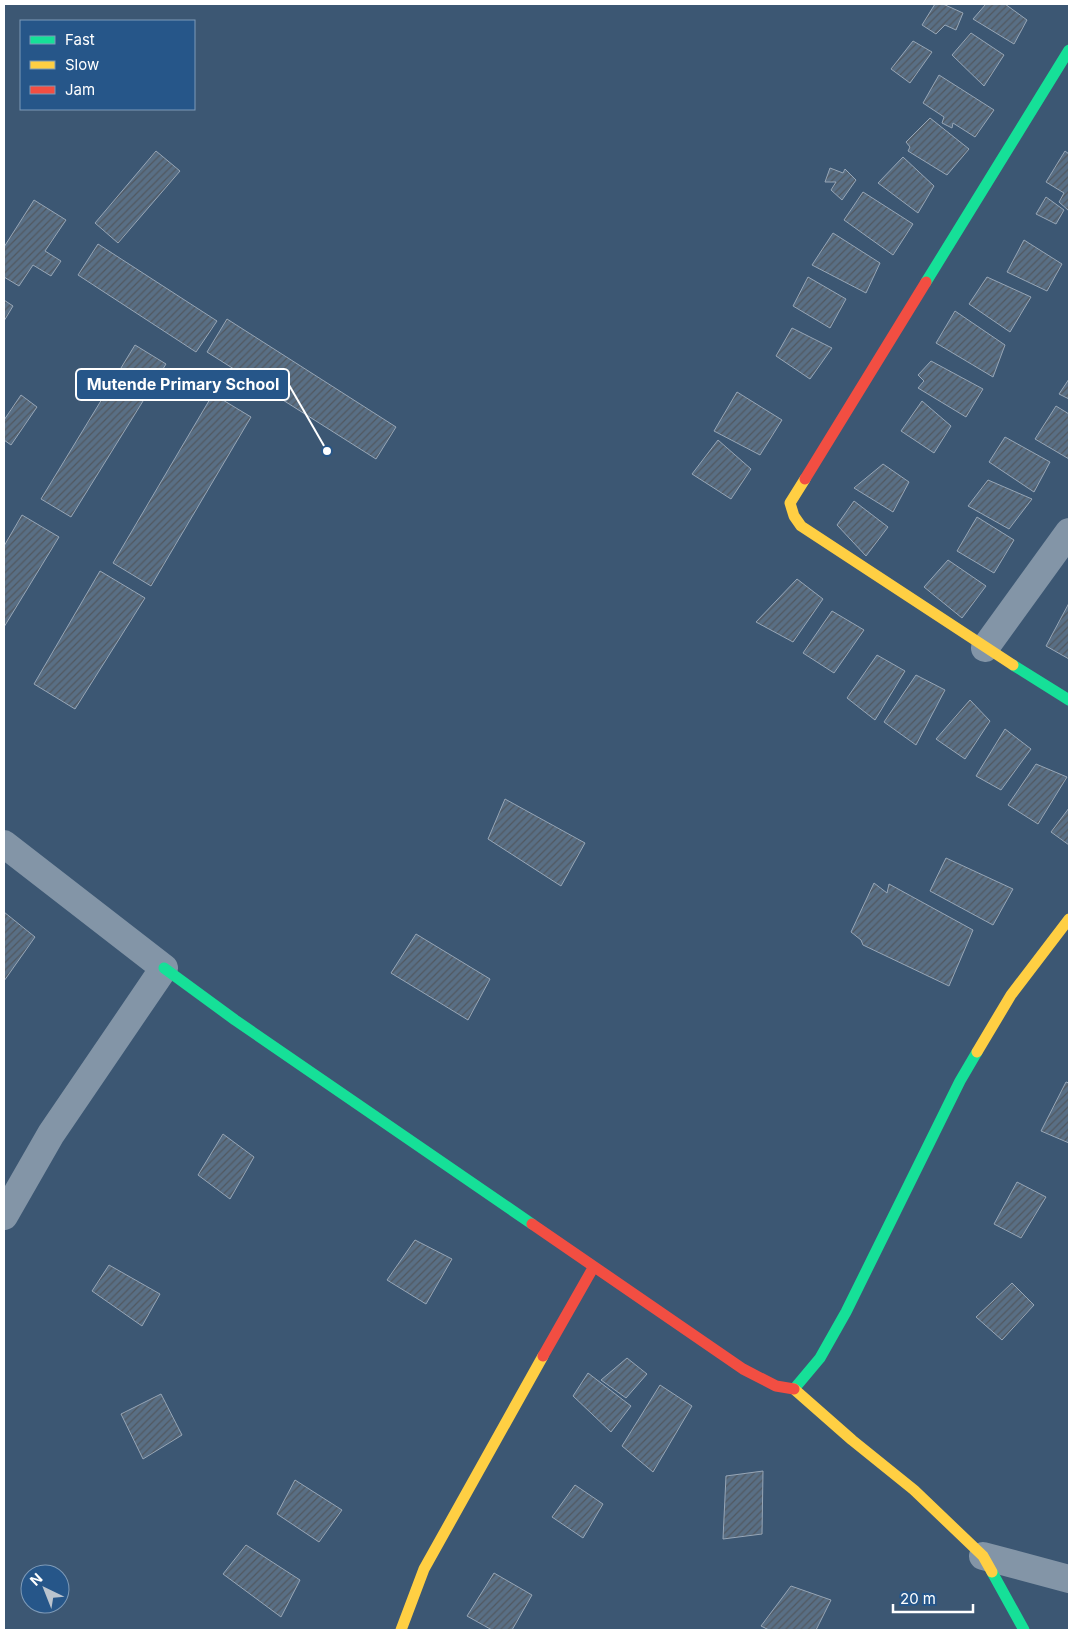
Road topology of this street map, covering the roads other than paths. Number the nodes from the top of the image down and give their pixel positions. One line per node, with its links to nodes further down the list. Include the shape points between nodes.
1 (1066, 62): 3 (street, via 790,504 801,526)
2 (1069, 532): 3 (street)
3 (984, 648): 4 (street)
4 (1069, 700)
5 (4, 844): 7 (street)
6 (1069, 920): 10 (street, via 1011,994 960,1081 846,1312 820,1358)
7 (164, 968): 8 (street, via 51,1134); 9 (street)
8 (4, 1216)
9 (593, 1268): 10 (street, via 743,1370 776,1386); 13 (street, via 424,1569)
10 (794, 1389): 11 (street, via 914,1490)
11 (982, 1556): 12 (street); 14 (street)
12 (1069, 1579)
13 (401, 1630)
14 (1024, 1630)

